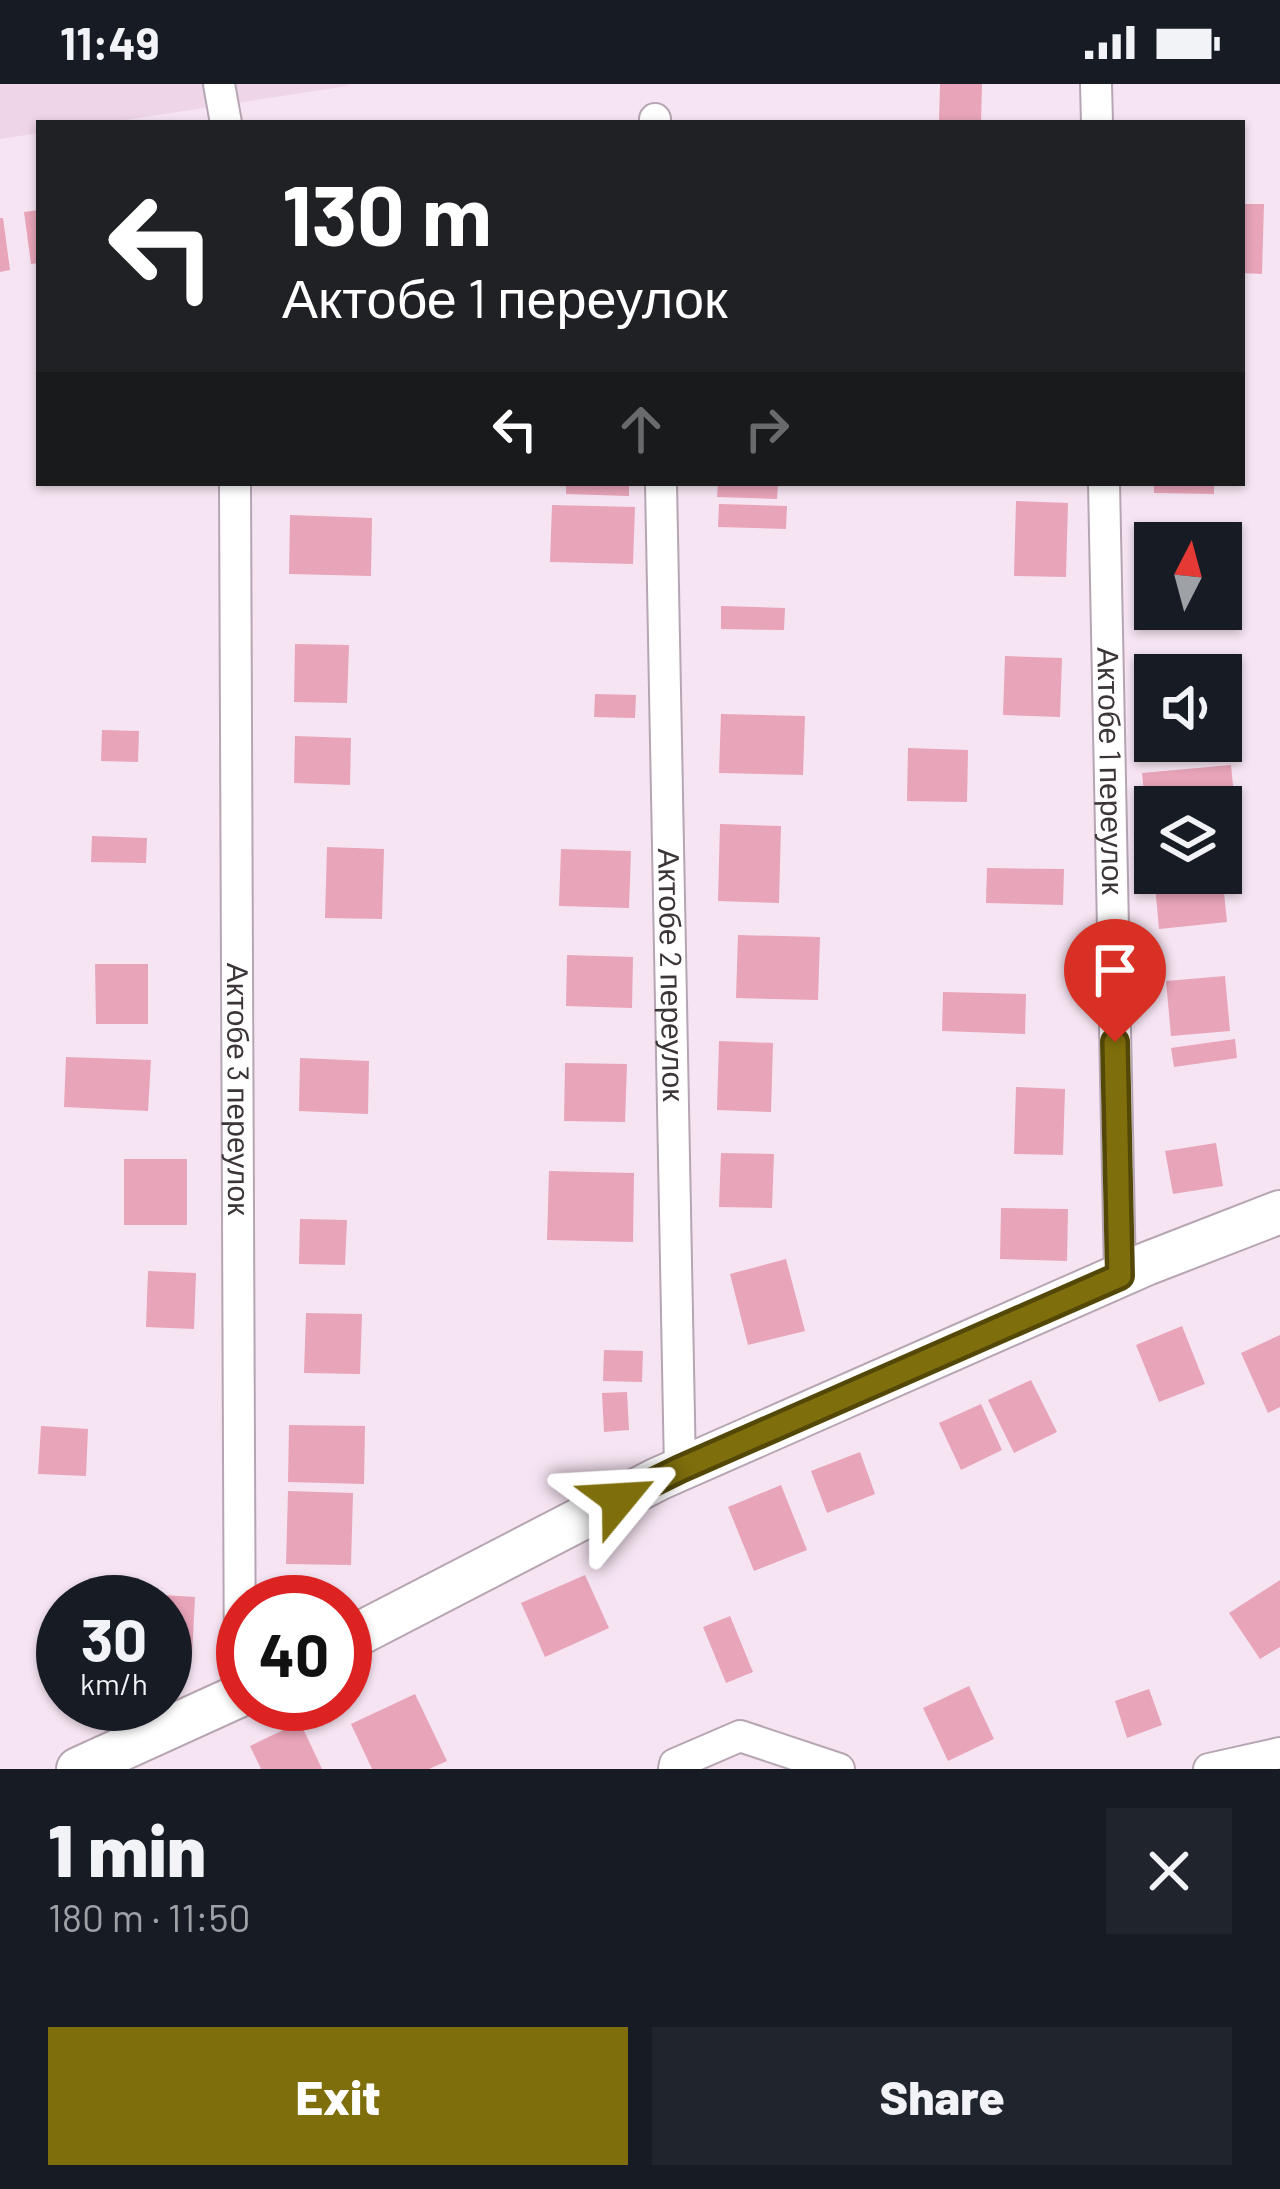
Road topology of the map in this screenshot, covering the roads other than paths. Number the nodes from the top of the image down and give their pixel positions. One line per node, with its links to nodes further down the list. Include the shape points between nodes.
1 (219, 84): 3 (street)
2 (1096, 84): 4 (street)
3 (225, 120)
4 (1097, 120)
5 (236, 486): 11 (street, Актобе 3 переулок)
6 (662, 486): 10 (street, Актобе 2 переулок)
7 (1104, 486): 9 (street, Актобе 1 переулок)
8 (1280, 1213): 9 (street)
9 (1120, 1276): 10 (street)
10 (680, 1469): 12 (street)
11 (241, 1575)
12 (372, 1627)
13 (216, 1706): 15 (street)
14 (1280, 1753): 18 (street)
15 (78, 1769)
16 (674, 1769): 17 (street, via 740,1736)
17 (838, 1769)
18 (1209, 1769)

